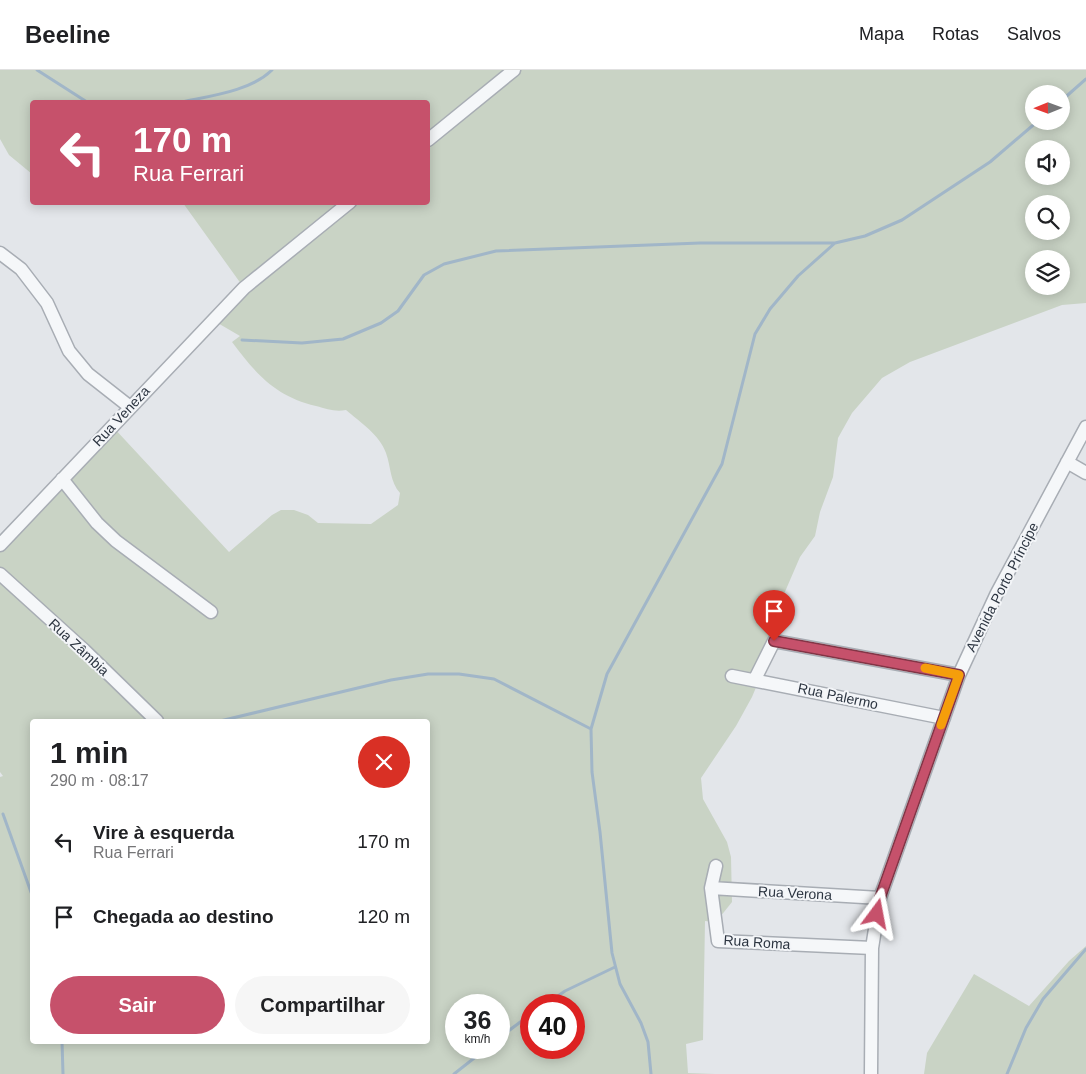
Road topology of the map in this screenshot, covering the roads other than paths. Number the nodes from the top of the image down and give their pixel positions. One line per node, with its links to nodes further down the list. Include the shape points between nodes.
1 (514, 70): 2 (street)
2 (430, 138)
3 (346, 205): 5 (street, Rua Veneza, via 244,288)
4 (0, 253): 5 (street, via 21,269 47,303 69,351 88,374)
5 (130, 407): 9 (street, Rua Veneza)
6 (1086, 427): 7 (street, Avenida Porto Príncipe)
7 (1067, 462): 8 (street); 13 (street, Avenida Porto Príncipe, via 997,593)
8 (1086, 473)
9 (62, 479): 10 (street, Rua Veneza); 12 (street, via 97,523 116,541)
10 (0, 545)
11 (0, 574): 17 (street, Rua Zâmbia)
12 (211, 612)
13 (959, 675): 15 (street, via 774,641); 16 (street, Avenida Porto Príncipe)
14 (732, 676): 15 (street, Rua Palermo)
15 (755, 679): 16 (street, Rua Palermo)
16 (944, 718): 20 (street, Avenida Porto Príncipe)
17 (155, 719)
18 (716, 866): 19 (street, Rua Roma)
19 (711, 888): 20 (street, Rua Verona); 21 (street, Rua Roma, via 718,941)
20 (880, 898): 21 (street, Avenida Porto Príncipe)
21 (872, 948): 22 (street, Avenida Porto Príncipe)
22 (871, 1074)

